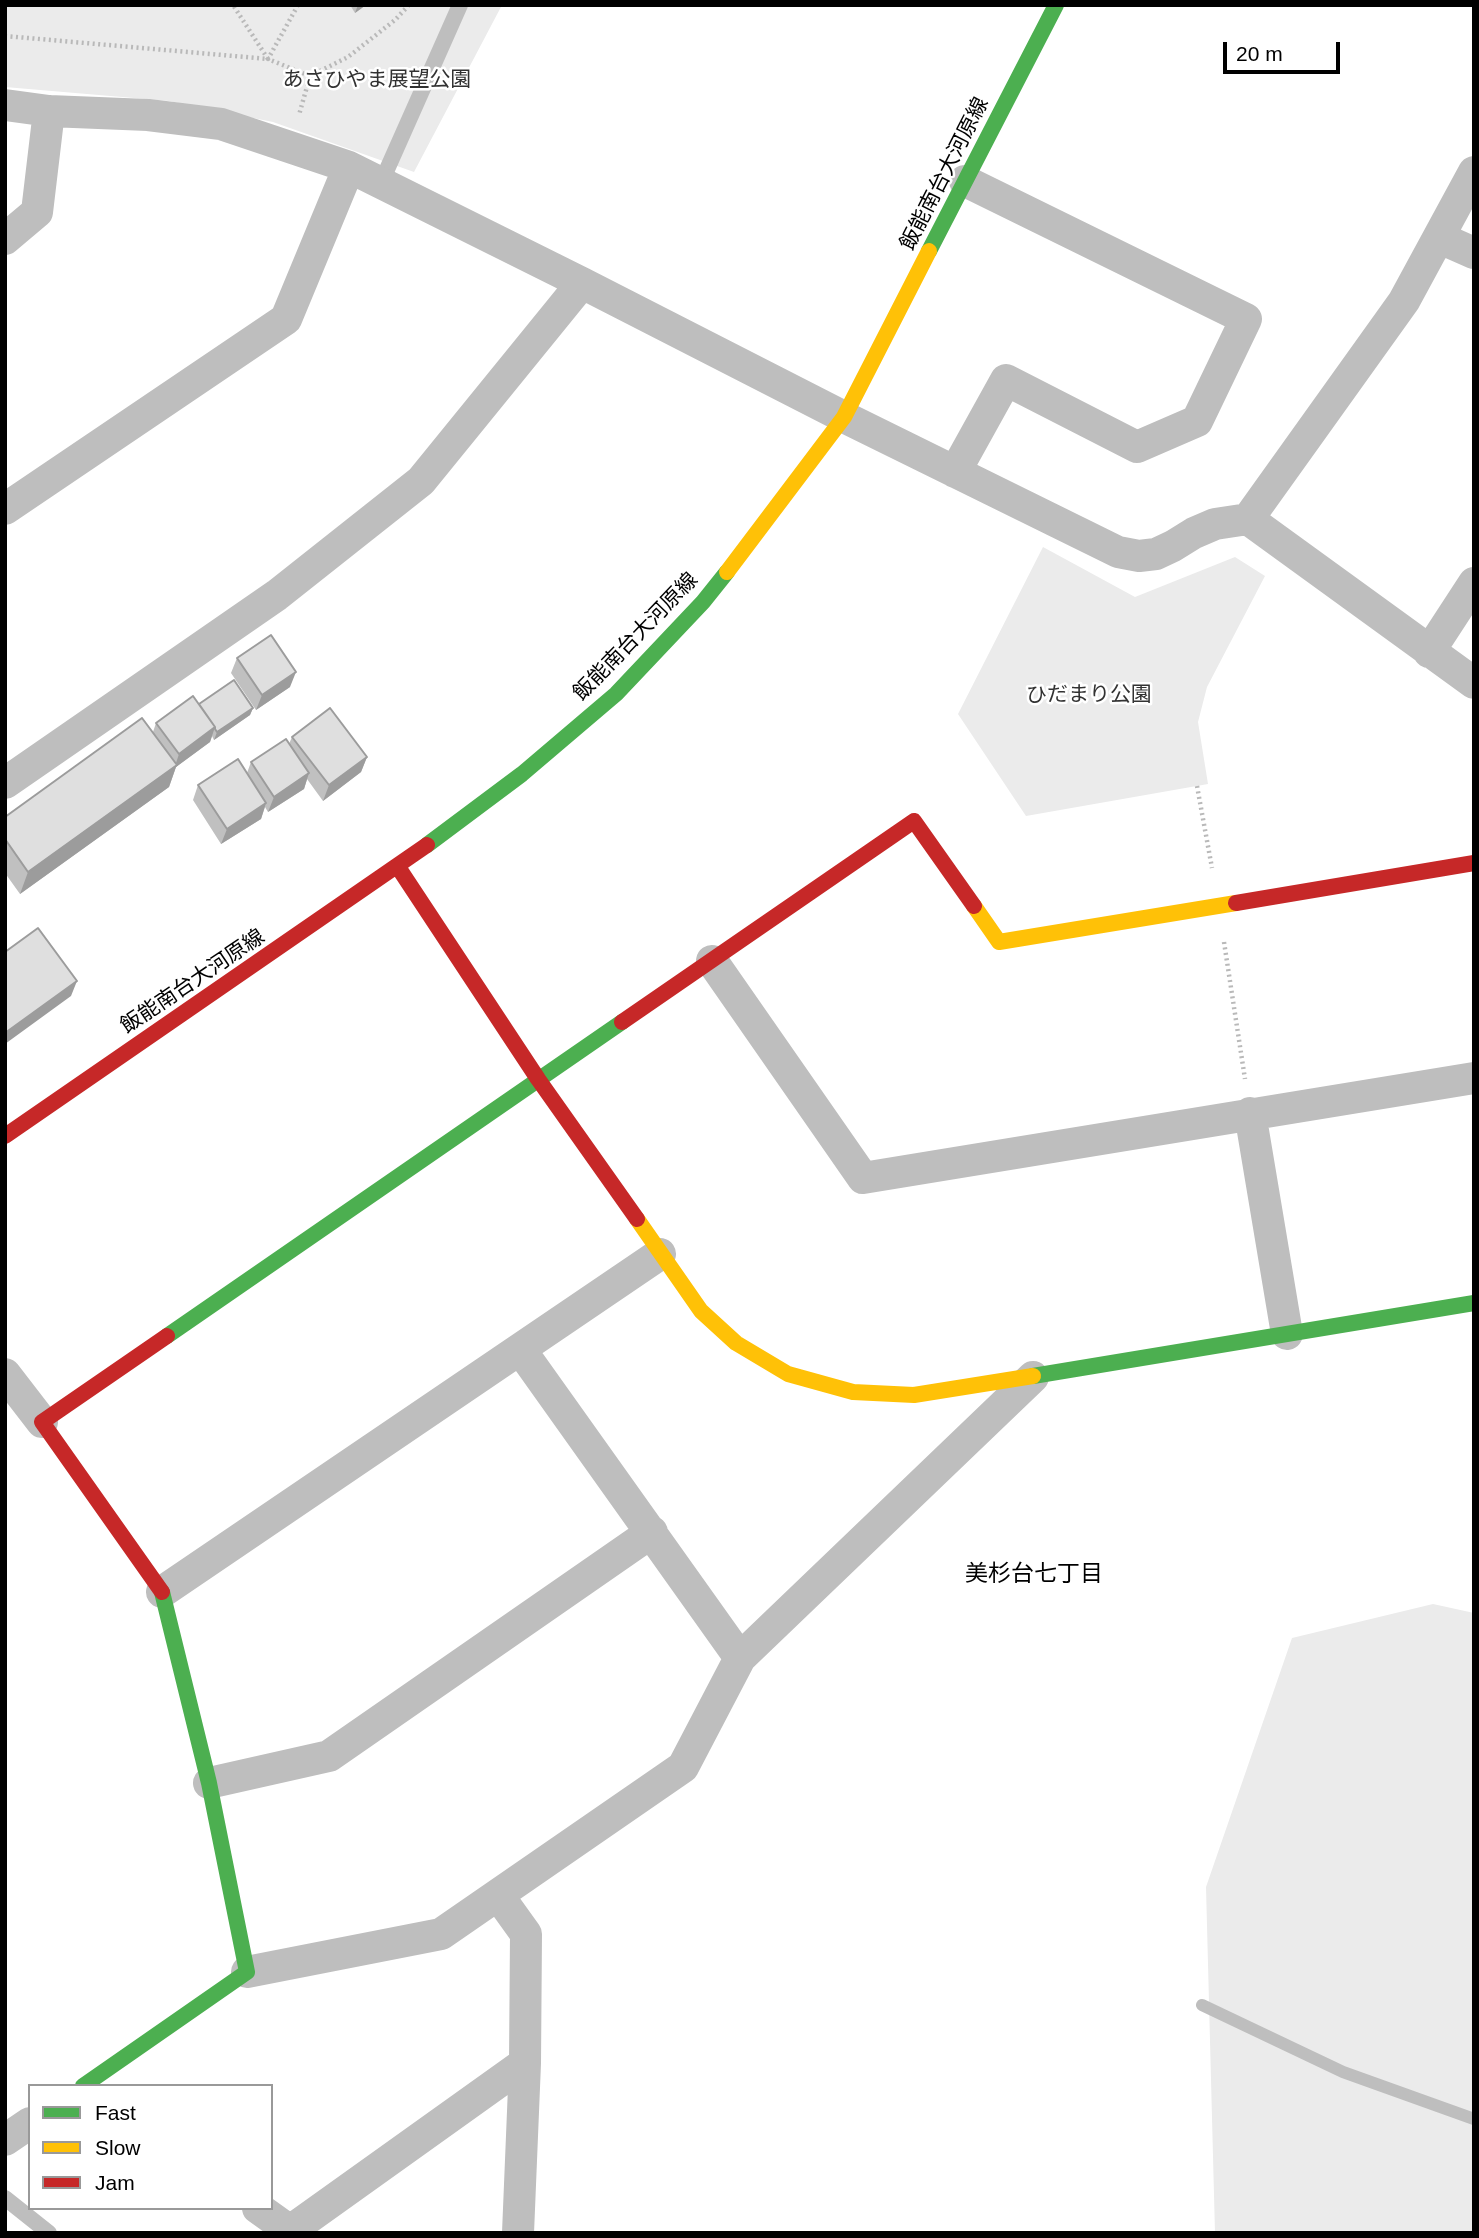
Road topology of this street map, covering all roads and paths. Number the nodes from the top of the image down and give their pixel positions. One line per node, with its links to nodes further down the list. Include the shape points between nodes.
1 (233, 5): 7 (path)
2 (298, 5): 7 (path)
3 (409, 5): 8 (path, via 348,57)
4 (460, 5): 15 (lane)
5 (1056, 5): 14 (street, 飯能南台大河原線)
6 (5, 36): 7 (path)
7 (268, 59): 8 (path)
8 (310, 76): 11 (path)
9 (5, 105): 10 (street)
10 (49, 111): 11 (street, via 221,124); 17 (street, via 37,212)
11 (290, 147): 12 (street)
12 (349, 167): 15 (street); 22 (street, via 286,319)
13 (1474, 172): 16 (street)
14 (965, 181): 20 (street, 飯能南台大河原線); 21 (street, via 1246,319 1197,421 1137,447 1006,380)
15 (381, 183): 19 (street)
16 (1440, 238): 18 (street); 23 (street, via 1404,301)
17 (5, 239)
18 (1474, 253)
19 (582, 283): 20 (street); 27 (street, via 421,481 277,596)
20 (844, 417): 21 (street); 30 (street, 飯能南台大河原線, via 703,602 616,694 522,774)
21 (955, 472): 23 (street, via 1118,552 1139,556 1173,547 1215,524)
22 (5, 509)
23 (1248, 519): 25 (street)
24 (1474, 583): 25 (street)
25 (1429, 652): 26 (street)
26 (1474, 683)
27 (5, 783)
28 (1197, 786): 31 (path)
29 (1474, 863): 31 (street)
30 (398, 867): 34 (street); 36 (street, 飯能南台大河原線)
31 (1219, 904): 32 (street, via 999,942 914,821); 35 (path)
32 (712, 961): 34 (street); 35 (street, via 863,1178)
33 (1474, 1078): 35 (street)
34 (538, 1079): 37 (street); 43 (street)
35 (1250, 1113): 39 (street)
36 (5, 1136)
37 (660, 1254): 40 (street); 42 (street, via 701,1311 736,1343 788,1374 853,1392 914,1395)
38 (1474, 1303): 39 (street)
39 (1287, 1334): 42 (street)
40 (520, 1349): 44 (street); 45 (street)
41 (5, 1374): 43 (street)
42 (1033, 1377): 46 (street)
43 (42, 1422): 45 (street)
44 (652, 1532): 46 (street); 47 (street, via 329,1756)
45 (162, 1592): 47 (street)
46 (740, 1658): 48 (street, via 683,1767)
47 (209, 1783): 49 (street)
48 (498, 1895): 49 (street, via 441,1934); 50 (street, via 526,1934)
49 (247, 1972): 51 (street)
50 (525, 2063): 56 (street); 58 (street)
51 (86, 2084)
52 (28, 2124): 53 (street)
53 (5, 2140)
54 (5, 2198): 57 (lane)
55 (261, 2210): 56 (street)
56 (292, 2232)
57 (49, 2233)
58 (518, 2233)

